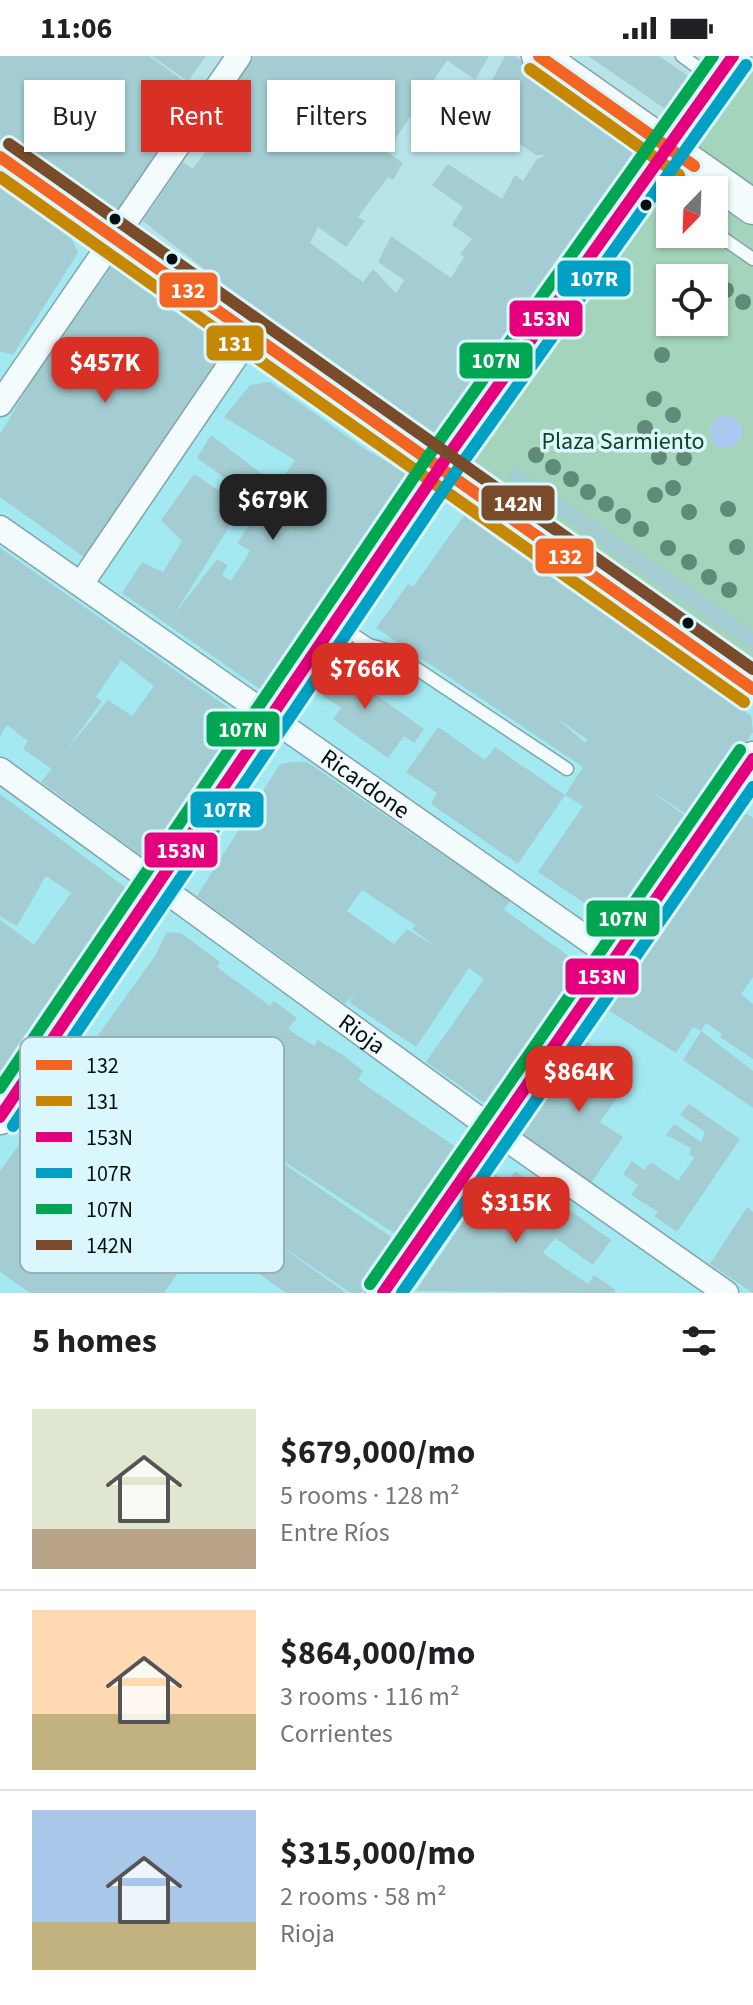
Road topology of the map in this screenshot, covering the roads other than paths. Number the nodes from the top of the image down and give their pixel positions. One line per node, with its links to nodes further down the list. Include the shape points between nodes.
1 (239, 56): 8 (street)
2 (539, 56): 6 (main road)
3 (682, 56): 4 (lane)
4 (724, 68): 6 (main road)
5 (0, 157): 8 (street)
6 (687, 168): 7 (main road); 13 (main road)
7 (753, 207)
8 (116, 238): 11 (street); 12 (street)
9 (728, 242): 10 (lane)
10 (753, 259)
11 (251, 334): 13 (street); 15 (street)
12 (0, 404)
13 (440, 467): 16 (main road); 17 (street)
14 (0, 528): 15 (street, Ricardone)
15 (81, 584): 18 (street, Ricardone)
16 (334, 623): 18 (main road); 20 (lane, via 369,645 390,651)
17 (753, 689)
18 (270, 717): 22 (main road); 23 (street, Ricardone)
19 (753, 759): 23 (main road)
20 (567, 769)
21 (0, 770): 22 (street, Rioja)
22 (159, 886): 24 (main road); 27 (street, Rioja)
23 (613, 957): 27 (main road)
24 (55, 1037)
25 (20, 1088): 26 (main road)
26 (0, 1117)
27 (494, 1130): 28 (main road); 29 (street, Rioja)
28 (383, 1293)
29 (726, 1293)

